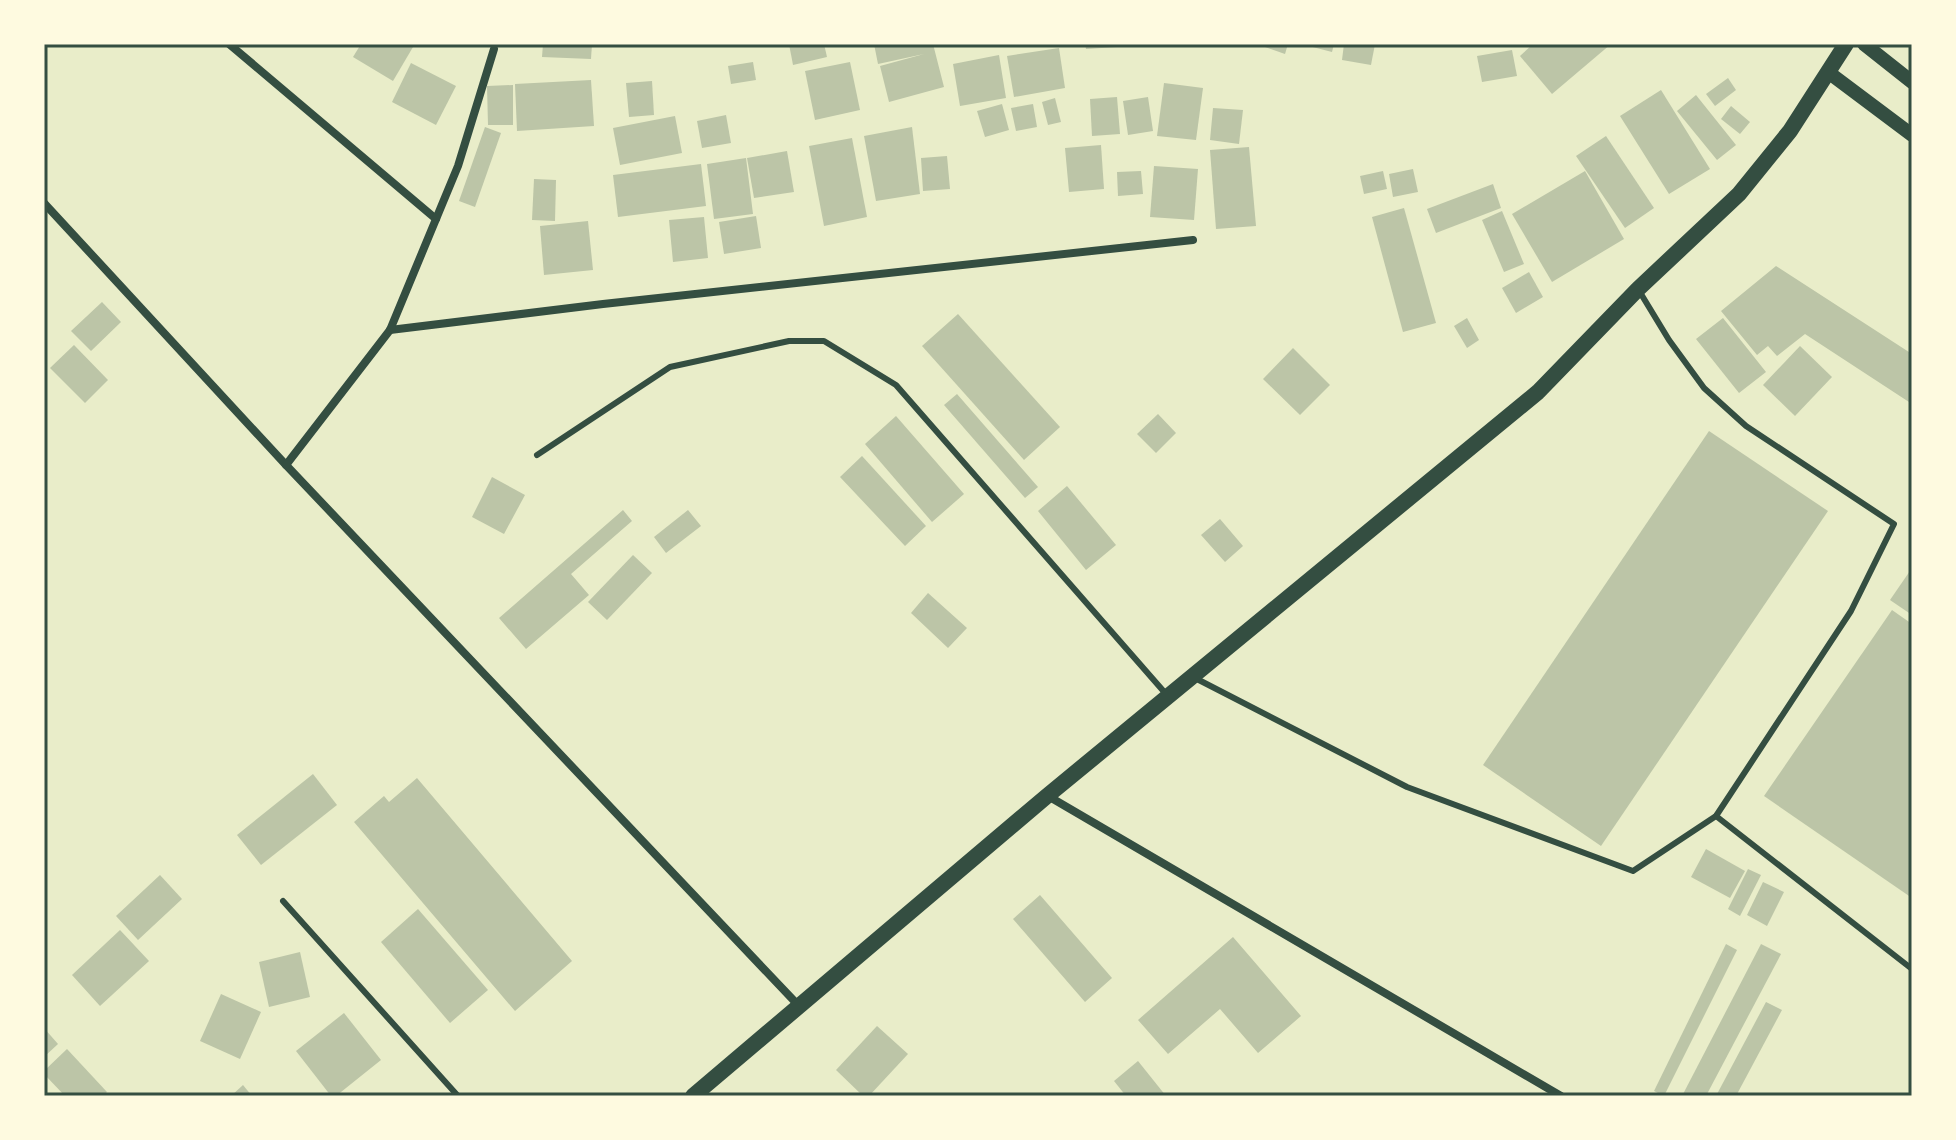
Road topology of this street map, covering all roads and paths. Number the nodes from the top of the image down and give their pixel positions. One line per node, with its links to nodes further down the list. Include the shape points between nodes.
1 (229, 44): 10 (street)
2 (1846, 44): 5 (main road)
3 (1864, 44): 6 (street)
4 (494, 49): 10 (street)
5 (1828, 72): 7 (street); 13 (main road, via 1790,131 1739,194)
6 (1912, 82)
7 (1912, 135)
8 (44, 203): 9 (street)
9 (53, 212): 11 (street); 16 (street)
10 (436, 219): 14 (street)
11 (44, 220)
12 (1193, 240): 14 (street)
13 (1638, 289): 17 (main road, via 1538,392); 20 (lane, via 1704,388 1746,426 1894,524 1851,611)
14 (390, 330): 16 (street)
15 (537, 455): 18 (lane, via 670,367 789,341 824,341 896,385)
16 (286, 465): 23 (street)
17 (1193, 677): 18 (main road); 20 (lane, via 1407,787 1633,871)
18 (1169, 697): 19 (main road)
19 (1047, 796): 23 (main road); 26 (street)
20 (1716, 816): 22 (lane)
21 (283, 901): 24 (lane)
22 (1912, 969)
23 (799, 1006): 25 (main road)
24 (458, 1096)
25 (693, 1096)
26 (1561, 1096)

